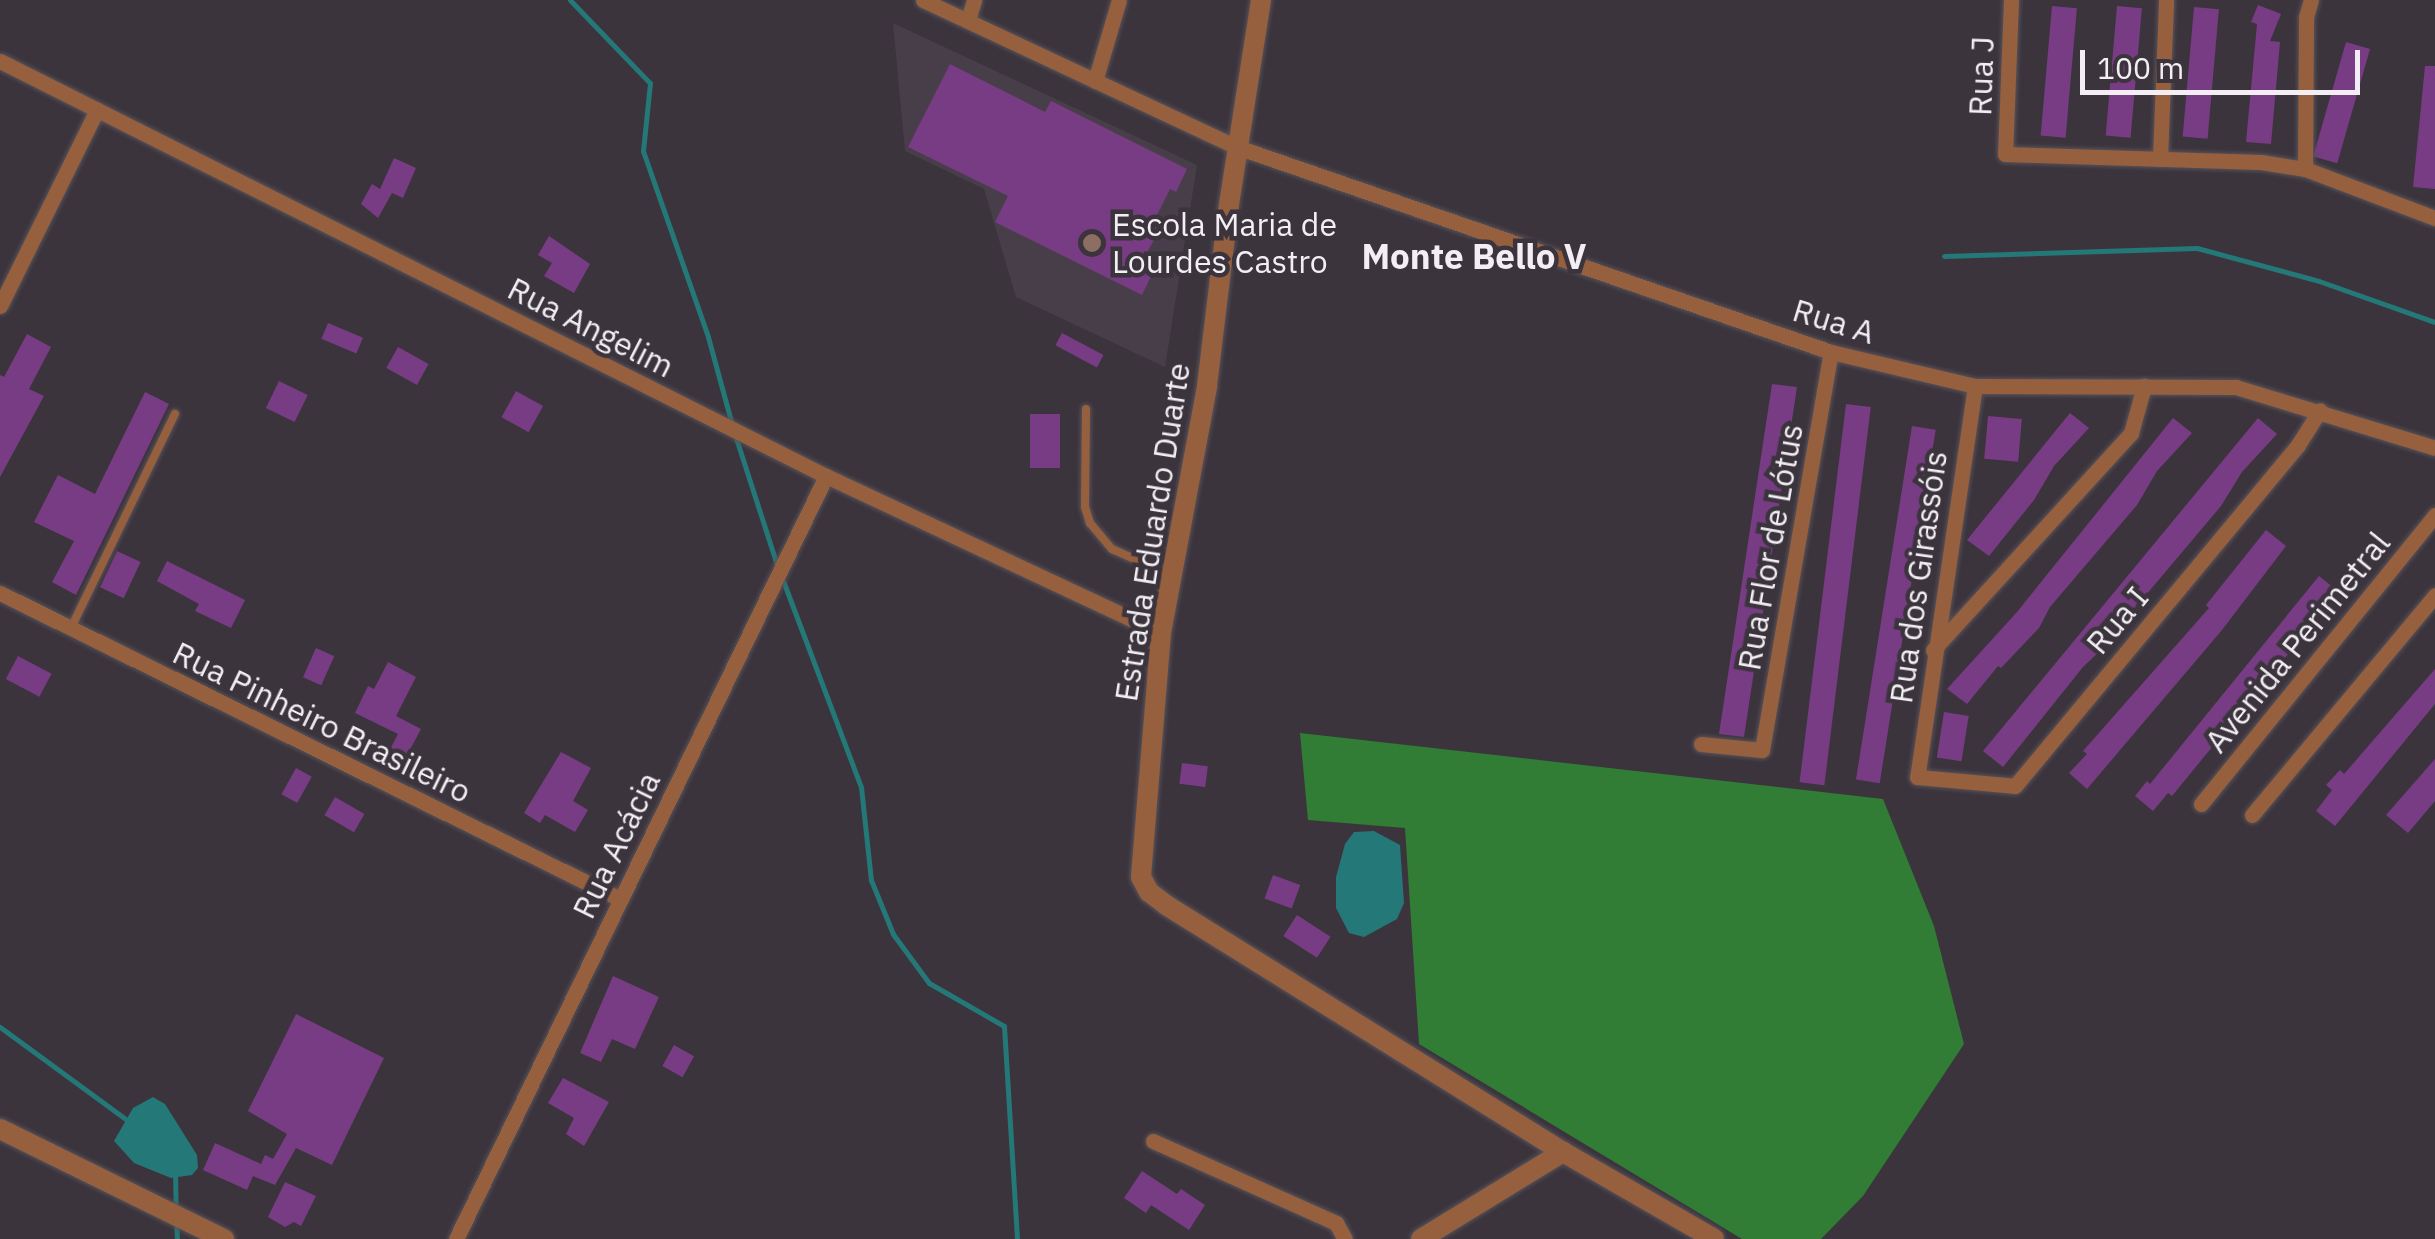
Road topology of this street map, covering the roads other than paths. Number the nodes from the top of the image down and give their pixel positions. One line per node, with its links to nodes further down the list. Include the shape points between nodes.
1 (923, 0): 8 (street, Rua A)
2 (974, 0): 8 (street)
3 (1119, 0): 10 (street)
4 (1261, 0): 12 (street, Estrada Eduardo Duarte)
5 (2012, 0): 13 (street, Rua J, via 2005,154)
6 (2166, 0): 13 (street)
7 (2311, 0): 14 (street)
8 (968, 20): 10 (street, Rua A)
9 (0, 61): 11 (street, Rua Angelim)
10 (1096, 81): 12 (street, Rua A)
11 (96, 110): 16 (street); 24 (street, Rua Angelim)
12 (1237, 147): 17 (street, Rua A); 26 (street, Estrada Eduardo Duarte, via 1207,387)
13 (2160, 158): 14 (street)
14 (2304, 169): 15 (street)
15 (2435, 218)
16 (0, 306)
17 (1831, 352): 18 (street, Rua A); 32 (street, Rua Flor de Lótus, via 1762,750)
18 (1974, 386): 19 (street, Rua A); 31 (street, Rua dos Girassóis)
19 (2144, 386): 21 (street, Rua A, via 2236,387); 31 (street, via 2131,433)
20 (1086, 409): 26 (lane, via 1090,523 1112,549)
21 (2320, 410): 23 (street, Rua A); 33 (street, Rua I, via 2015,786)
22 (175, 414): 29 (lane)
23 (2435, 448)
24 (826, 476): 30 (street, Rua Angelim); 36 (street, Rua Acácia)
25 (2435, 516): 34 (street, Avenida Perimetral)
26 (1172, 575): 30 (street, Estrada Eduardo Duarte)
27 (0, 593): 29 (street, Rua Pinheiro Brasileiro)
28 (2435, 595): 35 (street)
29 (71, 628): 36 (street, Rua Pinheiro Brasileiro)
30 (1161, 634): 39 (street, Estrada Eduardo Duarte, via 1140,852 1150,892)
31 (1933, 650): 33 (street, Rua dos Girassóis)
32 (1701, 744)
33 (1917, 777)
34 (2201, 804)
35 (2252, 815)
36 (620, 899): 41 (street, Rua Acácia)
37 (0, 1128): 40 (street)
38 (1153, 1140): 42 (street, via 1336,1223)
39 (1564, 1152): 43 (street); 44 (street, Estrada Eduardo Duarte)
40 (224, 1239)
41 (456, 1239)
42 (1345, 1239)
43 (1421, 1239)
44 (1714, 1239)

